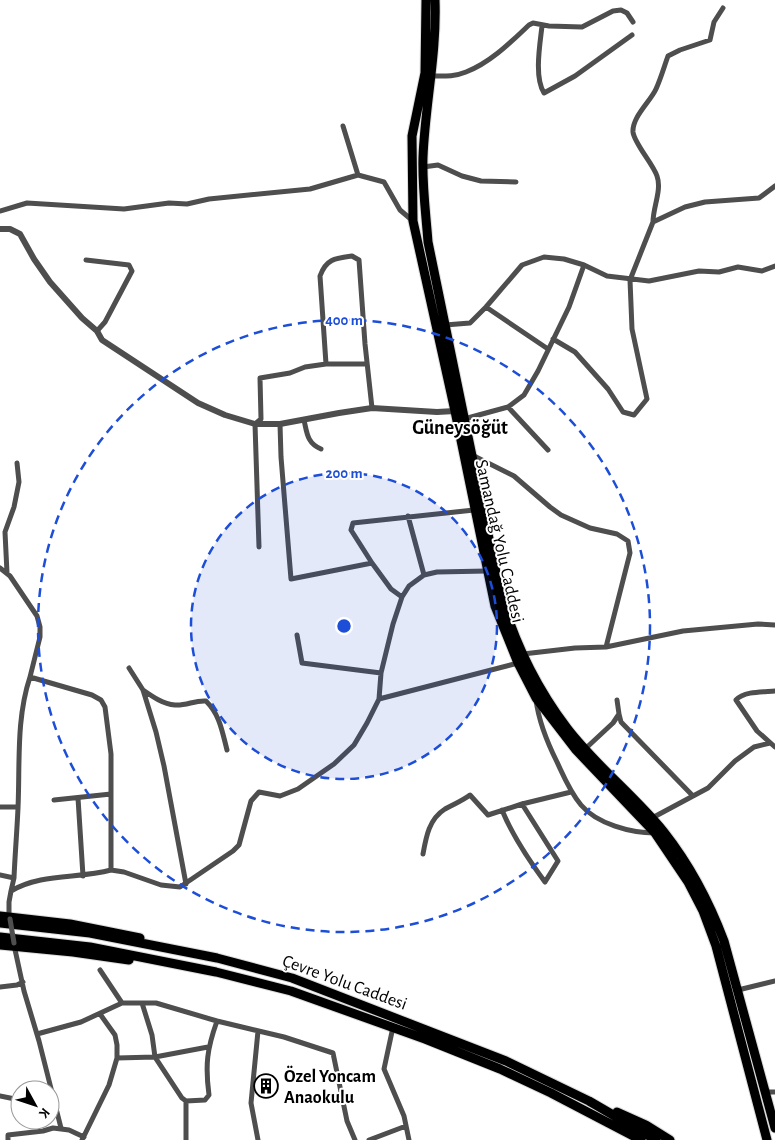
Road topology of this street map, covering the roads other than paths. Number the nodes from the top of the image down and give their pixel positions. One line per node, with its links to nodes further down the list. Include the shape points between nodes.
1 (426, 0): 14 (highway, Samandağ Yolu Caddesi, via 425,73 412,136)
2 (435, 0): 7 (highway, Samandağ Yolu Caddesi, via 436,25)
3 (723, 8): 15 (street, via 714,22 710,40 668,56 657,88 634,122 633,134 659,183)
4 (633, 22): 5 (street, via 627,13 620,10 582,27)
5 (542, 26): 6 (street, via 538,60 544,93 575,76); 7 (street, via 529,25 502,51 466,72)
6 (632, 35)
7 (430, 76): 9 (highway, Samandağ Yolu Caddesi)
8 (343, 126): 10 (street)
9 (423, 167): 11 (street, via 438,165 481,181); 22 (highway, Samandağ Yolu Caddesi, via 428,242)
10 (358, 175): 13 (street, via 310,189 187,204 124,209 27,203); 14 (street, via 384,182 400,210)
11 (516, 182)
12 (775, 186): 15 (street, via 759,198 705,202 685,207)
13 (0, 211)
14 (413, 221): 30 (highway, Samandağ Yolu Caddesi)
15 (653, 222): 20 (street)
16 (0, 228): 23 (street, via 20,234 50,282)
17 (86, 260): 23 (street, via 129,266 132,272)
18 (584, 265): 20 (street, via 607,276); 21 (street, via 544,257 522,265); 24 (street)
19 (775, 266): 20 (street, via 762,271 738,268 719,272 699,271 649,281)
20 (630, 280): 24 (street, via 632,328 647,399 634,415 623,412 608,389 575,352)
21 (486, 307): 22 (street, via 470,323); 25 (street)
22 (444, 325): 32 (highway, Samandağ Yolu Caddesi)
23 (97, 331): 33 (street, via 102,340 198,403)
24 (553, 340): 25 (street)
25 (548, 349): 28 (street, via 524,395)
26 (326, 364): 27 (street); 27 (street, via 320,276 324,265 330,261 352,256 359,260); 33 (street, via 260,378 261,418)
27 (367, 364): 29 (street)
28 (508, 407): 32 (street); 36 (street)
29 (372, 408): 30 (street); 31 (street)
30 (455, 411): 39 (highway, Samandağ Yolu Caddesi)
31 (304, 420): 34 (street); 35 (street, via 308,439)
32 (464, 420): 37 (highway, Samandağ Yolu Caddesi)
33 (256, 424): 34 (street); 42 (street)
34 (280, 424): 43 (street, via 291,579)
35 (321, 449)
36 (548, 450)
37 (472, 455): 51 (street, via 514,476 561,515 590,528 617,534 628,541 630,553); 52 (highway, Samandağ Yolu Caddesi, via 500,592)
38 (17, 463): 41 (street, via 19,482 14,508)
39 (474, 510): 40 (street); 45 (highway, Samandağ Yolu Caddesi)
40 (408, 516): 43 (street, via 353,523 351,530); 47 (street)
41 (2, 531): 46 (street)
42 (259, 547)
43 (372, 563): 48 (street, via 391,589)
44 (0, 568): 46 (street)
45 (487, 571): 47 (street); 53 (highway, Samandağ Yolu Caddesi, via 495,606)
46 (7, 573): 56 (street, via 37,616 40,627)
47 (424, 575): 48 (street, via 409,586)
48 (402, 597): 55 (street)
49 (775, 625): 51 (street, via 683,631)
50 (297, 635): 55 (street, via 302,663)
51 (606, 647): 52 (street)
52 (523, 654): 65 (highway, Samandağ Yolu Caddesi, via 553,709)
53 (518, 663): 59 (highway, Samandağ Yolu Caddesi); 60 (street)
54 (129, 668): 57 (street)
55 (381, 673): 60 (street)
56 (30, 677): 68 (street, via 92,695 105,707 111,754); 74 (street, via 24,697 18,761)
57 (143, 690): 66 (street, via 157,700 175,706 206,701 219,718); 83 (street, via 164,766)
58 (775, 691): 63 (street, via 747,694 736,700 757,731)
59 (536, 698): 67 (street, via 542,728); 77 (highway, Samandağ Yolu Caddesi, via 576,750)
60 (379, 699): 83 (street, via 348,752 298,789 280,796 259,792 251,801 239,845)
61 (617, 700): 62 (street)
62 (619, 714): 65 (street); 69 (street, via 621,722)
63 (770, 743): 64 (street); 69 (street, via 754,747 708,788)
64 (775, 747)
65 (586, 749): 76 (highway, Samandağ Yolu Caddesi)
66 (227, 750)
67 (571, 792): 72 (street); 77 (street, via 594,816 641,833)
68 (111, 794): 70 (street); 79 (street)
69 (693, 796): 76 (street)
70 (78, 798): 71 (street); 81 (street)
71 (54, 800)
72 (522, 804): 75 (street); 75 (street, via 558,861 545,882 525,855)
73 (0, 806): 74 (street)
74 (18, 807): 82 (street)
75 (502, 810): 78 (street, via 488,815 470,795 446,808 438,814 427,832)
76 (652, 818): 96 (highway, Samandağ Yolu Caddesi, via 682,857 713,912)
77 (655, 833): 128 (highway, Samandağ Yolu Caddesi, via 703,910 716,946)
78 (423, 854)
79 (111, 870): 81 (street); 83 (street, via 173,887)
80 (0, 876): 82 (street)
81 (83, 876): 84 (street, via 45,878)
82 (14, 878): 84 (street)
83 (186, 884)
84 (11, 891): 85 (street)
85 (6, 917): 89 (street, bridge); 90 (highway, via 129,935)
86 (0, 923): 90 (highway, Çevre Yolu Caddesi, via 90,933)
87 (0, 937): 91 (highway, Çevre Yolu Caddesi, via 90,947)
88 (0, 945): 89 (highway)
89 (14, 945): 91 (highway, via 124,960); 94 (street)
90 (193, 954): 111 (highway, Çevre Yolu Caddesi, via 292,978 506,1061)
91 (164, 961): 101 (highway, Çevre Yolu Caddesi, via 291,991)
92 (100, 970): 97 (street)
93 (775, 981): 96 (street)
94 (23, 982): 95 (street); 103 (street)
95 (0, 987)
96 (738, 990): 108 (highway, Samandağ Yolu Caddesi)
97 (122, 1003): 98 (street); 99 (street)
98 (142, 1003): 100 (street, via 156,1003); 105 (street)
99 (100, 1014): 103 (street); 106 (street, via 115,1035)
100 (217, 1021): 102 (street); 104 (street)
101 (394, 1028): 112 (highway, Çevre Yolu Caddesi, via 500,1069); 114 (street, via 384,1070)
102 (258, 1031): 120 (street, via 251,1103); 121 (street, via 333,1054)
103 (37, 1034): 107 (street)
104 (208, 1047): 105 (street); 110 (street, via 206,1073 209,1095 205,1100)
105 (155, 1057): 106 (street); 110 (street)
106 (117, 1058): 117 (street, via 109,1085)
107 (48, 1080)
108 (765, 1092): 109 (street); 116 (highway, Samandağ Yolu Caddesi)
109 (775, 1092)
110 (186, 1101): 119 (street)
111 (589, 1101): 126 (highway, Çevre Yolu Caddesi); 127 (highway, via 646,1125)
112 (584, 1110): 124 (highway); 125 (highway, Çevre Yolu Caddesi)
113 (60, 1125): 115 (street)
114 (406, 1126): 122 (street); 123 (street)
115 (61, 1128): 117 (street); 118 (street, via 8,1135)
116 (775, 1128)
117 (83, 1139)
118 (8, 1140)
119 (186, 1140)
120 (258, 1140)
121 (354, 1140)
122 (369, 1140)
123 (409, 1140)
124 (628, 1140)
125 (641, 1140)
126 (656, 1140)
127 (670, 1140)
128 (767, 1140)

